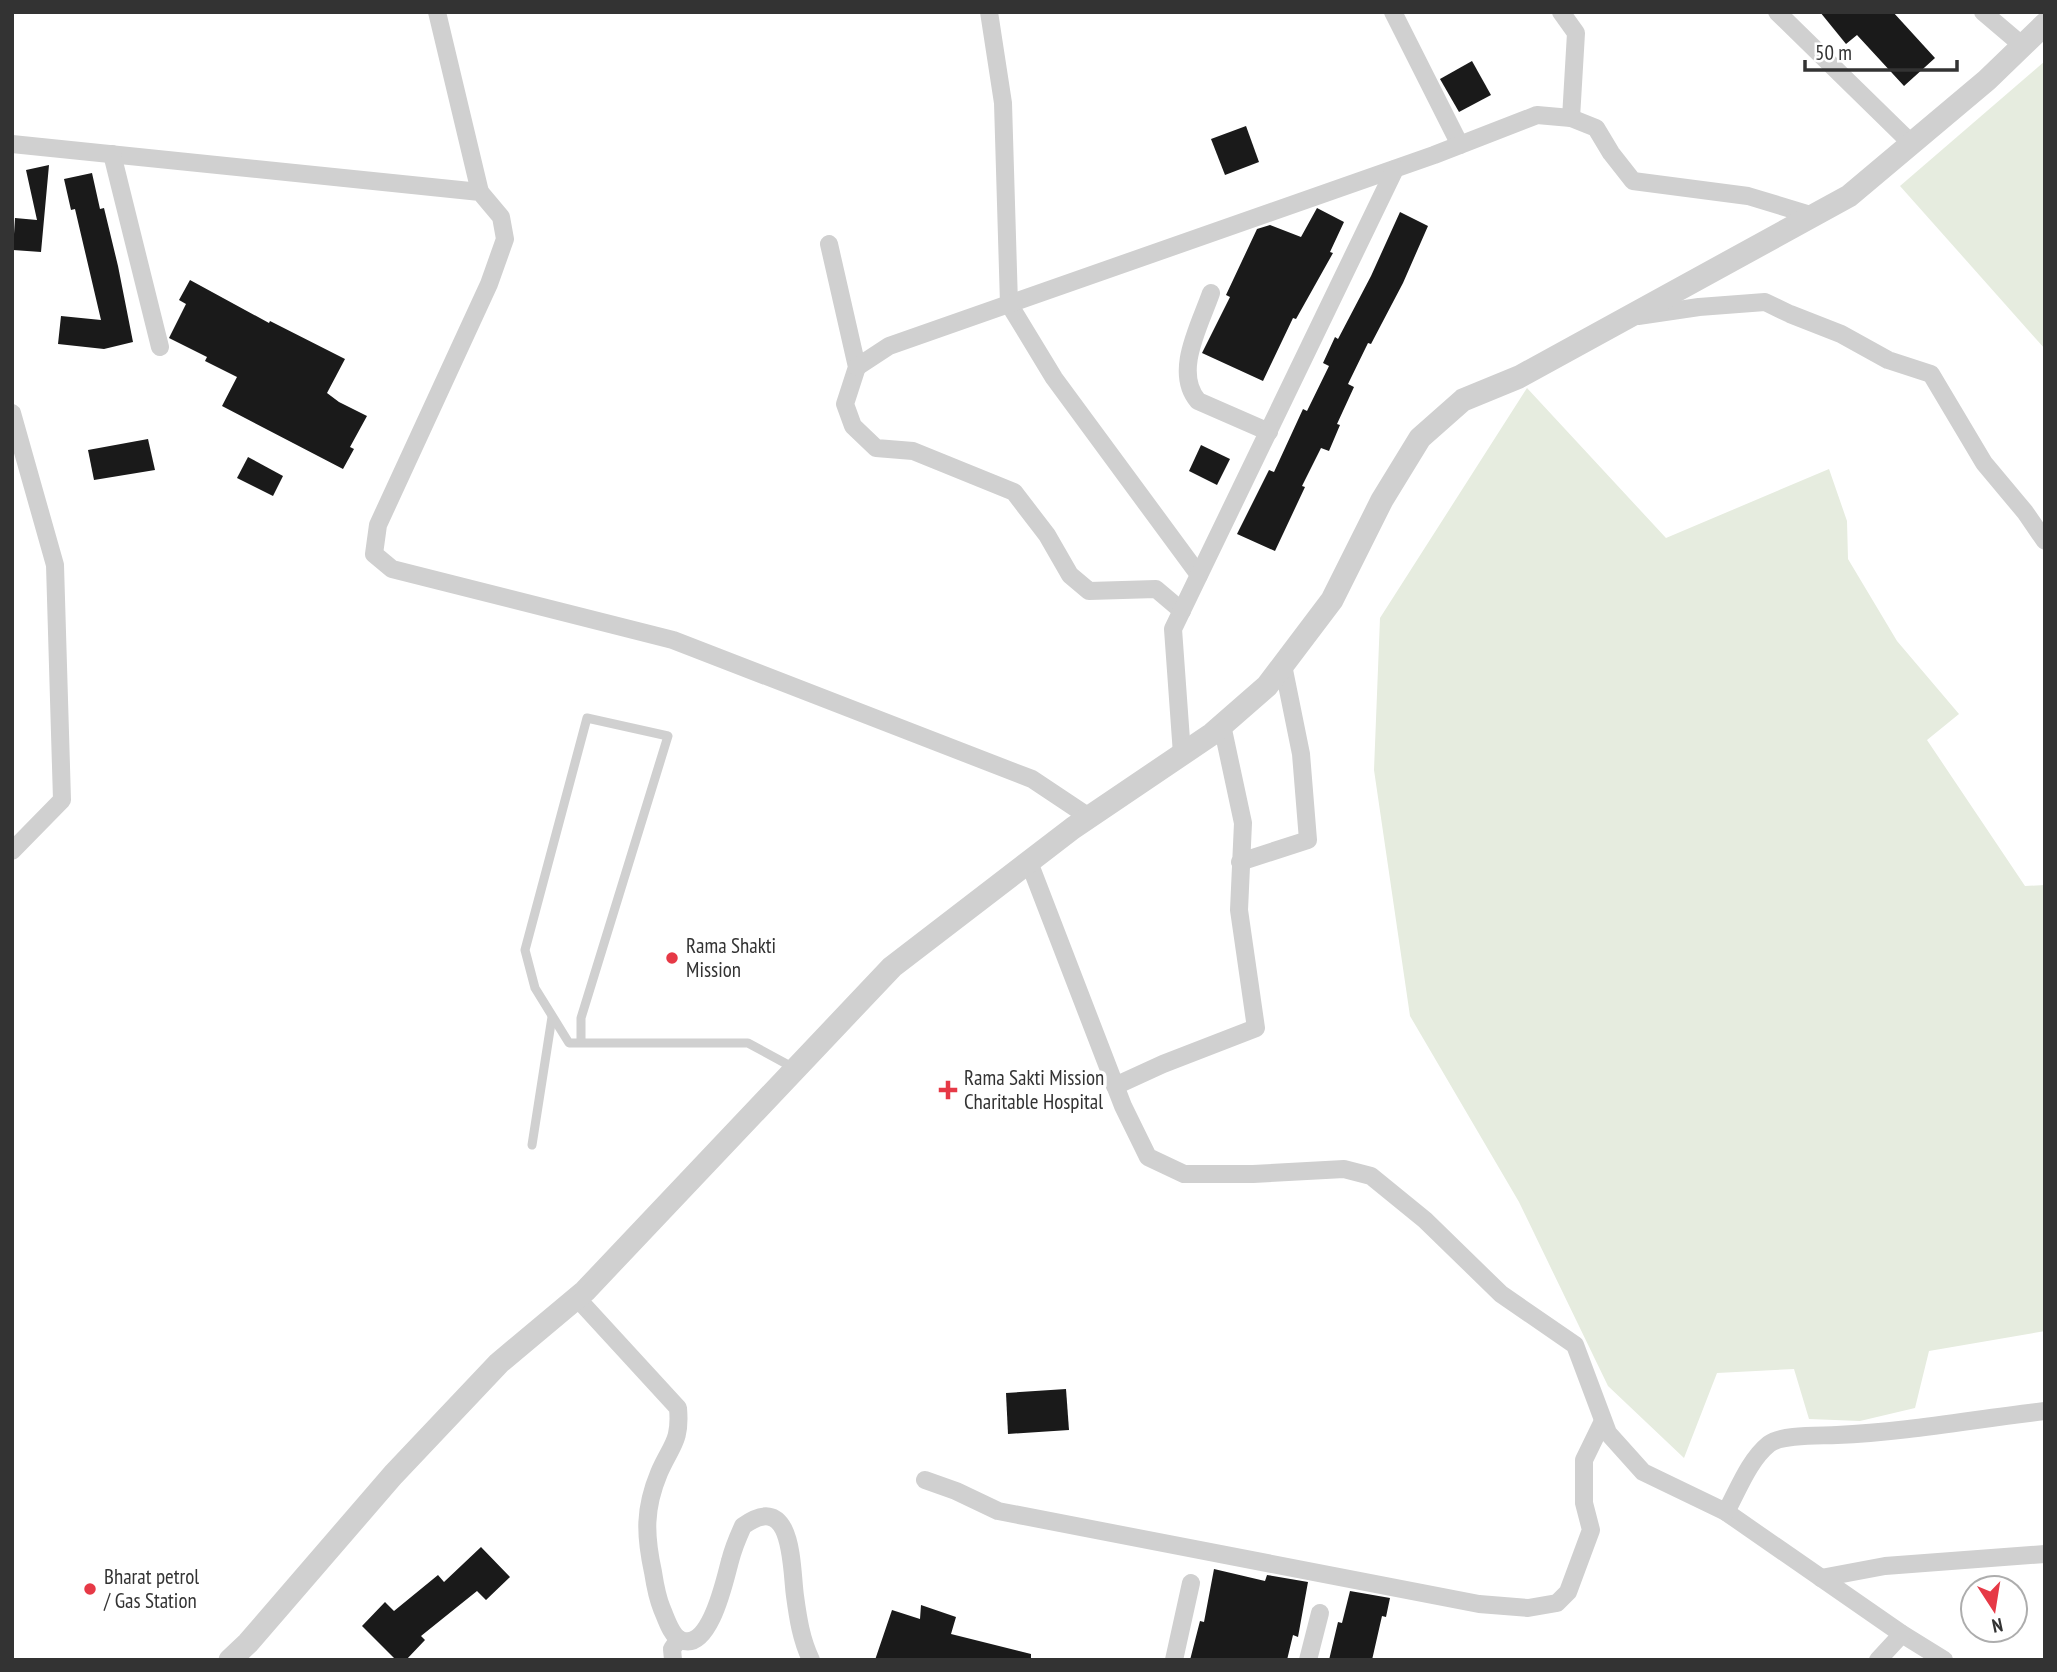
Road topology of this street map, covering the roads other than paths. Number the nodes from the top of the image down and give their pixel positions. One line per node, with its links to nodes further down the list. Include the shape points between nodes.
1 (437, 12): 15 (street)
2 (989, 12): 19 (street, via 1003,103)
3 (1393, 12): 12 (street)
4 (1561, 12): 9 (street, via 1576,33)
5 (1777, 12): 11 (street)
6 (1983, 12): 8 (street)
7 (2045, 24): 8 (street)
8 (2023, 46): 11 (street)
9 (1571, 118): 12 (street, via 1537,115); 16 (street, via 1596,128 1633,181 1748,196)
10 (12, 144): 13 (street)
11 (1912, 144): 16 (street, via 1849,196)
12 (1460, 145): 14 (street)
13 (113, 154): 15 (street); 21 (street)
14 (1395, 169): 19 (street); 24 (street)
15 (480, 192): 31 (street, via 501,217 505,239 489,284 377,525 374,554 392,569 673,640 1032,779)
16 (1814, 216): 20 (street)
17 (829, 244): 22 (street)
18 (1211, 293): 24 (street, via 1186,365 1191,393 1198,401)
19 (1010, 304): 22 (street, via 889,346); 26 (street, via 1054,378)
20 (1628, 317): 25 (street, via 1765,302 1888,360 1931,374 1984,463); 28 (street, via 1519,377 1463,400 1420,438 1382,500 1332,600)
21 (160, 346)
22 (857, 368): 27 (street, via 845,404 853,426 876,447 913,451 1014,492 1070,575 1089,591 1156,589)
23 (12, 413): 32 (street, via 55,565 62,800)
24 (1269, 432): 26 (street)
25 (2045, 541)
26 (1199, 575): 27 (street)
27 (1182, 611): 30 (street, via 1173,629)
28 (1283, 665): 29 (street, via 1267,686); 34 (street, via 1301,754 1308,840)
29 (1222, 725): 30 (street); 34 (street, via 1243,822)
30 (1182, 754): 31 (street)
31 (1089, 817): 33 (street)
32 (12, 851)
33 (1029, 862): 37 (street, via 892,967); 38 (street)
34 (1240, 862): 38 (street, via 1239,910 1256,1028)
35 (552, 1017): 36 (lane, via 569,1043); 36 (lane, via 535,988 525,950 587,718 668,736 581,1018); 39 (lane)
36 (581, 1043): 37 (lane, via 748,1042)
37 (796, 1069): 40 (street)
38 (1115, 1086): 42 (street, via 1148,1157 1184,1174 1344,1169 1371,1176 1425,1220 1501,1294 1575,1345)
39 (532, 1145)
40 (577, 1298): 50 (street, via 678,1408 679,1433 647,1509 646,1534 659,1601); 51 (street, via 499,1363)
41 (2045, 1411): 44 (street, via 1925,1429 1771,1442 1756,1458)
42 (1603, 1421): 43 (street, via 1584,1460 1584,1503 1591,1530 1581,1560 1568,1592 1557,1603 1528,1608 1479,1604 998,1511); 44 (street, via 1643,1472)
43 (925, 1480)
44 (1726, 1512): 46 (street)
45 (2045, 1554): 46 (street, via 1885,1566)
46 (1821, 1578): 49 (street)
47 (1191, 1583): 54 (street)
48 (1320, 1613): 55 (street)
49 (1902, 1634): 56 (street); 57 (street)
50 (679, 1639): 52 (street, via 672,1649); 53 (street, via 695,1640 709,1624 743,1526 767,1517 783,1527 790,1541 798,1619)
51 (230, 1660)
52 (673, 1660)
53 (811, 1660)
54 (1174, 1660)
55 (1308, 1660)
56 (1878, 1660)
57 (1944, 1660)

